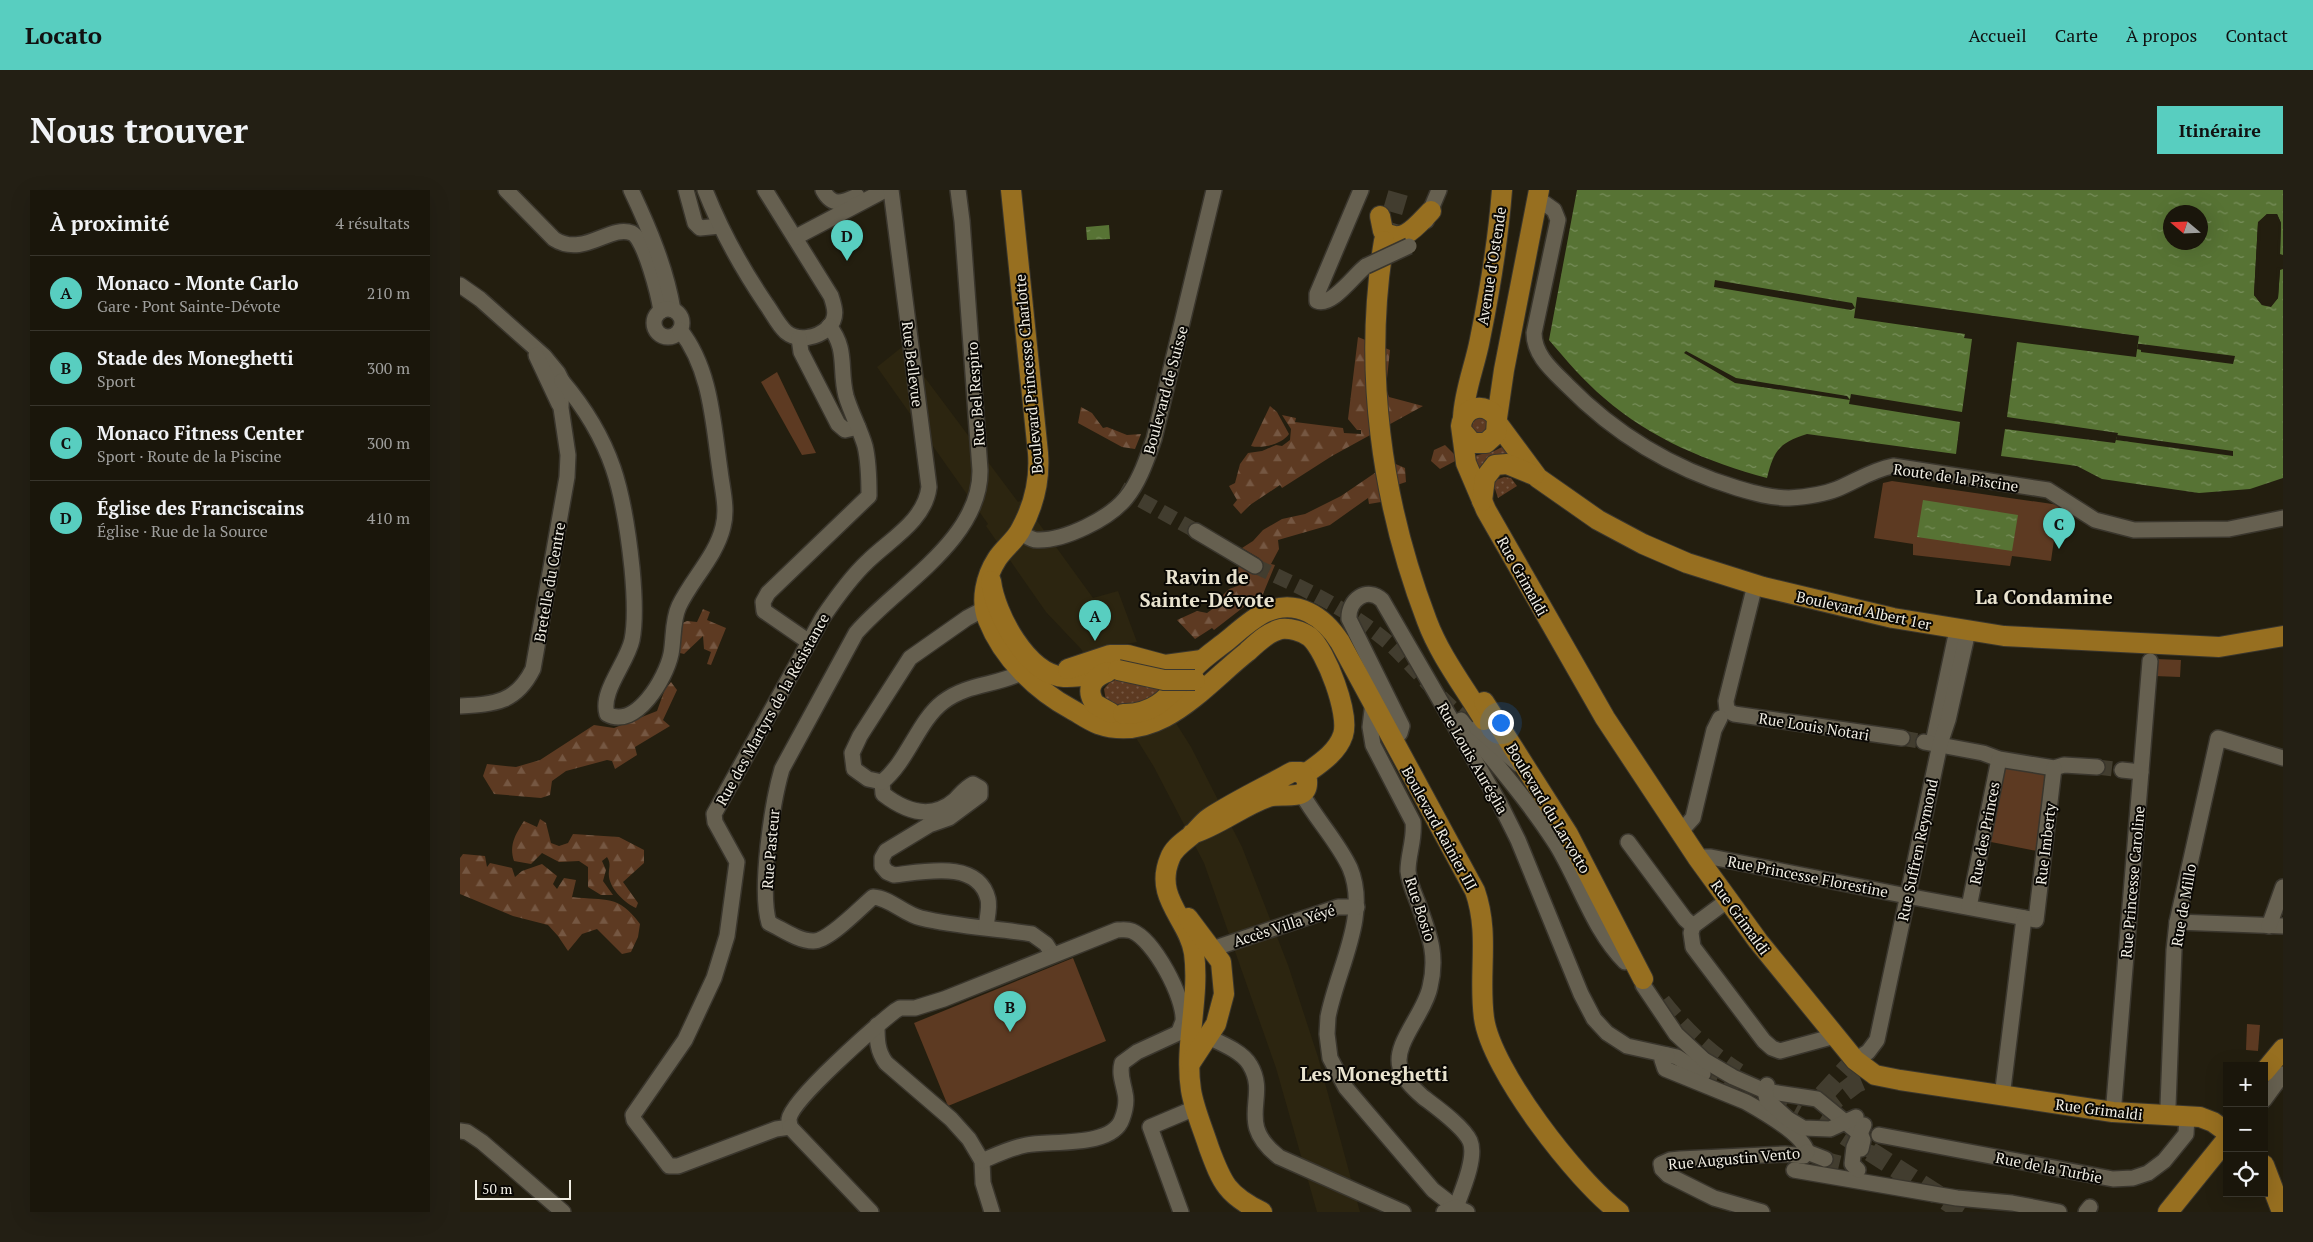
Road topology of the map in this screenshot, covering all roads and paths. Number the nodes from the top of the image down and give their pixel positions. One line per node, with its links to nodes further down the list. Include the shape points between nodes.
1 (506, 190): 23 (street, via 562,244 570,246 627,232 638,238)
2 (631, 190): 23 (street, via 648,225 670,290)
3 (686, 190): 19 (street, via 695,223 700,228)
4 (704, 190): 19 (street)
5 (765, 190): 20 (street)
6 (823, 190): 7 (street, via 833,202 841,203)
7 (870, 190)
8 (885, 190): 20 (street)
9 (891, 190): 37 (street, Rue Bellevue, via 929,487 921,512)
10 (958, 190): 42 (street, Rue Bel Respiro, via 980,479 978,494 957,532)
11 (1011, 190): 39 (main road, Boulevard Princesse Charlotte, via 1039,465 1032,503)
12 (1214, 190): 39 (street, Boulevard de Suisse, via 1154,439 1139,476 1126,498 1116,507 1077,531 1038,540)
13 (1361, 190): 17 (street, bridge, via 1316,294 1317,300 1332,299 1366,266 1409,246 1421,232)
14 (1439, 190): 17 (street)
15 (1502, 190): 27 (main road, Avenue d'Ostende, via 1498,242)
16 (1538, 194): 32 (main road, via 1504,370); 36 (street, Route de la Piscine, via 1554,210 1558,220 1534,333 1539,354 1561,380 1602,418 1644,447 1693,473 1756,493 1787,498 1836,490 1880,468 1893,466 2048,490 2096,520 2134,530 2230,528)
17 (1431, 210): 18 (main road, via 1412,230 1399,237 1383,230)
18 (1380, 216)
19 (720, 226): 26 (street, via 741,268)
20 (796, 237): 24 (street, via 836,309)
21 (1384, 241): 44 (main road, via 1375,319 1375,374 1380,427 1393,507)
22 (460, 285): 28 (street)
23 (667, 311): 25 (street, via 681,318); 25 (street, via 655,319 658,332 669,337)
24 (829, 326): 26 (street, via 816,336); 33 (street, via 840,343 846,396)
25 (680, 330): 30 (street, via 689,341 713,416 724,526 679,607 668,666 644,703 627,716 607,714 605,702 632,640 634,588 627,521 615,471 598,431)
26 (792, 335): 33 (street, via 838,424 845,430)
27 (1479, 342): 32 (main road, Avenue d'Ostende); 32 (main road, Avenue d'Ostende, via 1466,388)
28 (536, 350): 29 (street); 31 (street)
29 (562, 381): 30 (street); 31 (street)
30 (578, 400): 31 (street, via 567,399)
31 (560, 408): 59 (street, Bretelle du Centre, via 568,455 567,477 533,669 525,685 513,695 498,702)
32 (1482, 416): 34 (main road, Boulevard Albert 1er); 35 (main road, Rue Grimaldi, via 1463,454)
33 (858, 427): 48 (street, via 868,464 869,496 768,593 763,602 764,611)
34 (1538, 478): 35 (main road, via 1507,464 1495,465 1485,478); 43 (main road, Boulevard Albert 1er, via 1586,513 1643,544 1687,563)
35 (1482, 501): 76 (main road, Rue Grimaldi, via 1605,718)
36 (2283, 518)
37 (903, 530): 48 (street, Rue des Martyrs de la Résistance, via 840,592)
38 (1196, 531): 40 (street)
39 (1020, 532): 41 (main road, Boulevard Princesse Charlotte, via 997,560)
40 (1255, 566)
41 (990, 576): 45 (main road, Boulevard Princesse Charlotte, via 983,597); 54 (main road, via 996,601)
42 (916, 578): 89 (street, Rue Pasteur, via 856,633 782,769 769,847 766,912 769,923 815,942 829,935 873,897 881,897 921,918)
43 (1755, 585): 46 (main road, Boulevard Albert 1er, via 1850,609); 62 (street)
44 (1417, 588): 63 (main road, via 1427,622 1438,644); 73 (main road, Boulevard du Larvotto)
45 (984, 609): 54 (main road, via 1003,648); 74 (street, via 910,658 860,736 852,753 854,769 868,779)
46 (1963, 630): 49 (main road, Boulevard Albert 1er, via 2034,638 2187,646); 66 (street, Rue Suffren Reymond, via 1948,720)
47 (2283, 636): 49 (main road, Boulevard Albert 1er)
48 (809, 642): 114 (street, Rue des Martyrs de la Résistance, via 714,814 714,822 737,862 727,936 704,1003 679,1052 633,1115 669,1166 690,1163 776,1129)
49 (2240, 644): 50 (main road, via 2260,650)
50 (2283, 647)
51 (1202, 660): 54 (main road, via 1165,665 1128,655 1110,655 1064,670); 58 (main road, Boulevard Rainier III, via 1257,617 1273,609 1296,607 1324,621 1332,630); 61 (main road, Boulevard Rainier III, via 1174,692 1156,706 1132,714)
52 (2150, 661): 72 (street, Rue Princesse Caroline)
53 (1227, 668): 55 (main road, bridge, via 1196,680 1164,680); 60 (main road, via 1204,691 1158,721 1132,727 1107,726); 75 (main road, via 1265,637 1282,629 1300,632 1318,646 1336,690 1345,727 1333,751)
54 (1032, 670): 56 (main road); 57 (main road); 74 (street, via 966,688 941,703 897,767)
55 (1112, 671): 56 (main road); 61 (main road, via 1092,682 1090,694 1097,706)
56 (1064, 677): 57 (main road, via 1070,682 1070,694 1061,699)
57 (1051, 697): 60 (main road)
58 (1373, 702): 65 (main road, Boulevard Rainier III); 124 (street, Rue Bosio, via 1370,728 1373,745 1413,822 1408,870 1435,955 1426,1000 1403,1041 1399,1061 1411,1086 1463,1131 1470,1141 1469,1168)
59 (460, 706)
60 (1071, 709): 61 (main road, Boulevard Rainier III)
61 (1111, 713)
62 (1724, 714): 64 (street, Rue Louis Notari); 76 (street, via 1714,730 1693,818)
63 (1484, 720)
64 (1902, 738)
65 (1393, 741): 101 (street, Rue Louis Auréglia, via 1402,726 1349,619 1354,602 1368,593 1374,593 1382,600 1500,804 1544,900 1589,1011 1607,1033 1627,1046); 131 (main road, Boulevard Rainier III, via 1467,874 1481,907 1483,1003 1492,1047 1509,1080 1550,1138 1585,1181)
66 (1932, 743): 68 (street); 81 (street, Rue Suffren Reymond)
67 (2283, 758): 86 (street, Rue de Millo, via 2218,738)
68 (1999, 759): 70 (street); 84 (street, Rue des Princes)
69 (2097, 767): 70 (street, via 2064,765)
70 (2054, 768): 85 (street, Rue Imberty)
71 (2122, 770): 72 (street)
72 (2141, 772): 110 (street, Rue Princesse Caroline)
73 (1530, 781): 92 (main road, Boulevard du Larvotto, via 1574,858); 92 (street, via 1462,718 1550,836 1607,941); 94 (main road, Boulevard du Larvotto, via 1576,847)
74 (882, 782): 89 (street, via 882,794 913,810 928,813 943,809 973,784 980,788 980,795 949,818 929,825 886,851 882,866 894,875 946,870 963,873 986,893 989,901)
75 (1295, 785): 80 (main road, via 1213,827 1192,834 1180,844 1170,858 1165,881); 83 (street, via 1350,868 1356,888)
76 (1680, 832): 78 (main road, Rue Grimaldi)
77 (1628, 842): 87 (street)
78 (1697, 857): 81 (street, Rue Princesse Florestine, via 1711,857); 82 (main road, Rue Grimaldi)
79 (2283, 887): 88 (street)
80 (1169, 896): 90 (main road); 93 (main road, via 1172,910 1191,944)
81 (1907, 896): 84 (street, Rue Princesse Florestine); 103 (street, Rue Suffren Reymond, via 1877,1040 1868,1052)
82 (1728, 900): 87 (street); 98 (main road, Rue Grimaldi)
83 (1356, 907): 90 (street, Accès Villa Yéyé, via 1338,907); 124 (street, via 1328,1017 1330,1058 1346,1088)
84 (1969, 907): 85 (street, Rue Princesse Florestine)
85 (2030, 919): 109 (street, Rue Imberty)
86 (2177, 922): 88 (street); 111 (street, Rue de Millo)
87 (1693, 926): 98 (street, via 1690,933 1693,947 1772,1048 1780,1051)
88 (2276, 926)
89 (986, 927): 91 (street, via 1032,934 1046,944)
90 (1212, 949): 95 (main road, via 1221,962)
91 (1053, 955): 96 (street, via 1117,930 1132,931 1147,943 1164,967); 97 (street, via 944,999 914,1008 900,1008)
92 (1625, 962): 94 (main road, Boulevard du Larvotto)
93 (1194, 979): 95 (main road, via 1204,971 1212,970); 96 (main road)
94 (1641, 982): 107 (street, via 1676,1034 1704,1060 1732,1077)
95 (1223, 983): 96 (main road, via 1219,1015 1210,1024)
96 (1191, 1024): 112 (main road, via 1191,1090); 121 (street, via 1122,1063 1120,1074 1126,1094 1125,1108 1116,1129 1094,1138 1028,1144); 130 (street, via 1250,1065 1255,1078 1258,1136 1266,1147 1279,1157)
97 (876, 1025): 99 (street); 102 (street)
98 (1834, 1036): 103 (main road, Rue Grimaldi)
99 (855, 1044): 102 (street); 114 (street, via 794,1108 789,1119)
100 (2283, 1049): 106 (main road)
101 (1667, 1055): 104 (street, via 1677,1057); 118 (street, via 1662,1064 1669,1072 1746,1102)
102 (881, 1056): 121 (street, via 963,1132)
103 (1855, 1060): 109 (main road, Rue Grimaldi, via 1880,1076)
104 (1703, 1074)
105 (2283, 1074): 108 (street)
106 (2268, 1084)
107 (1767, 1086): 118 (street, via 1767,1100 1788,1119); 119 (street, via 1817,1099)
108 (2268, 1087)
109 (2002, 1097): 113 (main road, Rue Grimaldi, via 2113,1112)
110 (2114, 1103)
111 (2168, 1106)
112 (1195, 1108): 128 (street, via 1150,1127); 129 (main road, via 1226,1188)
113 (2187, 1116): 115 (main road, Rue Grimaldi, via 2205,1118); 119 (street, Rue de la Turbie, via 2186,1134 2164,1161 2148,1173 2133,1178 2113,1179)
114 (790, 1127): 126 (street)
115 (2223, 1128)
116 (460, 1131): 125 (street, via 482,1142)
117 (2223, 1134): 134 (main road)
118 (1804, 1140): 119 (street, Rue Augustin Vento, via 1830,1129); 120 (street); 132 (street, Rue Augustin Vento, via 1804,1156 1680,1159 1661,1164 1668,1175 1714,1198)
119 (1862, 1142): 122 (street); 133 (street, via 1969,1204 2012,1204)
120 (1825, 1159)
121 (982, 1161): 127 (street, via 983,1183)
122 (1794, 1170)
123 (2268, 1175): 135 (main road)
124 (1453, 1210)
125 (563, 1212)
126 (871, 1212)
127 (992, 1212)
128 (1181, 1212)
129 (1262, 1212)
130 (1403, 1212)
131 (1619, 1212)
132 (1762, 1212)
133 (2059, 1212)
134 (2168, 1212)
135 (2282, 1212)

